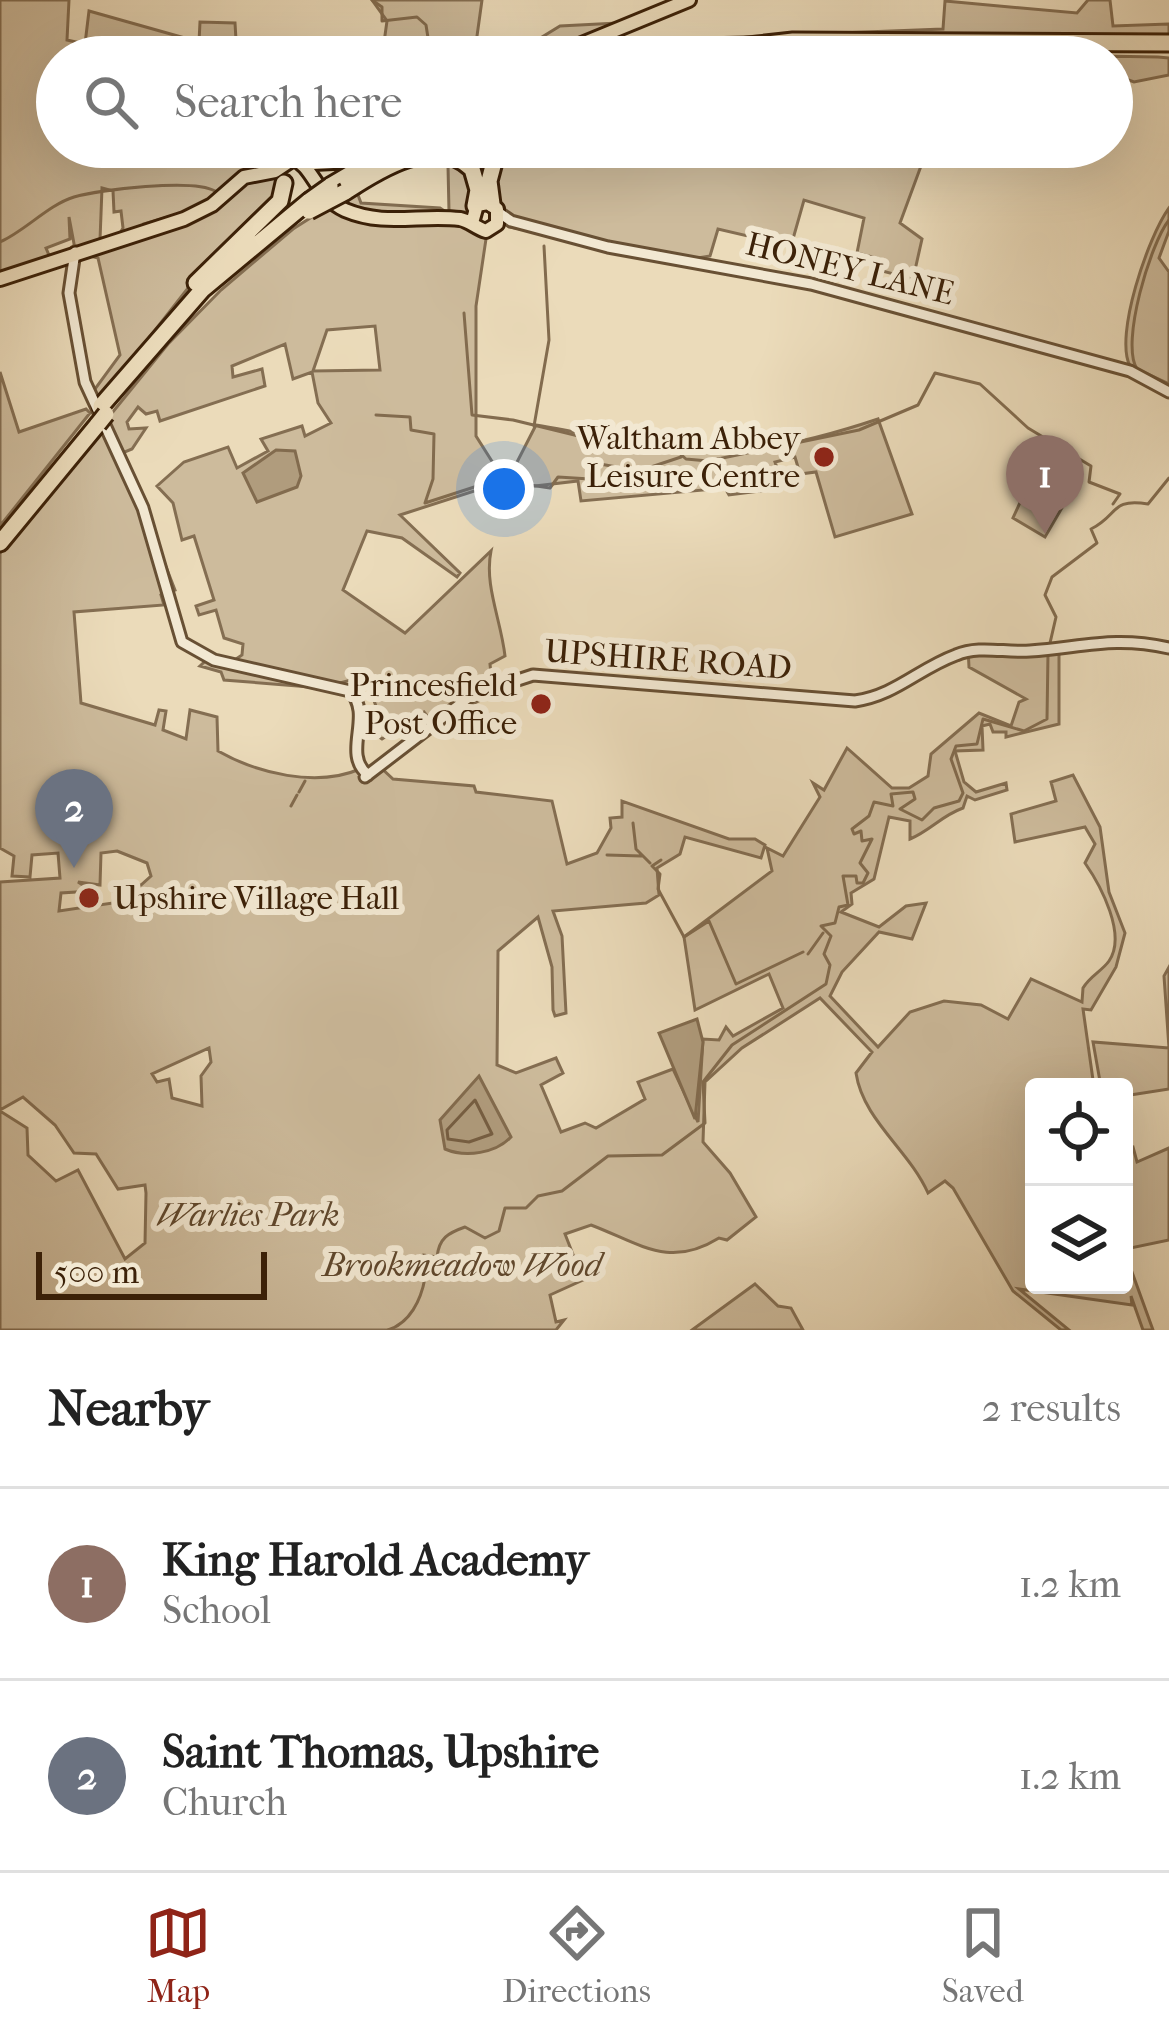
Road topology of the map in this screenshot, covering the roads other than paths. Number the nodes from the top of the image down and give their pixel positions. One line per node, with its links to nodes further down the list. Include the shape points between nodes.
1 (689, 0): 2 (main road)
2 (601, 36)
3 (1133, 43): 4 (highway)
4 (1169, 43)
5 (1133, 52): 6 (highway)
6 (1169, 52)
7 (336, 168): 11 (highway)
8 (364, 168): 11 (highway)
9 (468, 168): 12 (highway)
10 (492, 168): 12 (highway)
11 (303, 177): 12 (main road, HONEY LANE, via 332,204 375,220); 13 (main road, via 244,177 184,219); 17 (highway); 17 (highway, via 197,282); 19 (highway)
12 (488, 214): 18 (street, HONEY LANE, via 608,247 833,290 1130,371)
13 (75, 252): 14 (main road); 16 (street)
14 (58, 259): 15 (main road); 16 (street)
15 (0, 279)
16 (70, 280): 22 (street, UPSHIRE ROAD, via 85,382 142,508 182,642 214,660 350,692 362,714 362,776 472,695 533,675 855,700 888,696 940,662 977,650 1121,639)
17 (144, 352): 19 (highway)
18 (1169, 392)
19 (99, 415): 20 (highway); 21 (highway)
20 (0, 531)
21 (0, 543)
22 (1169, 648)

